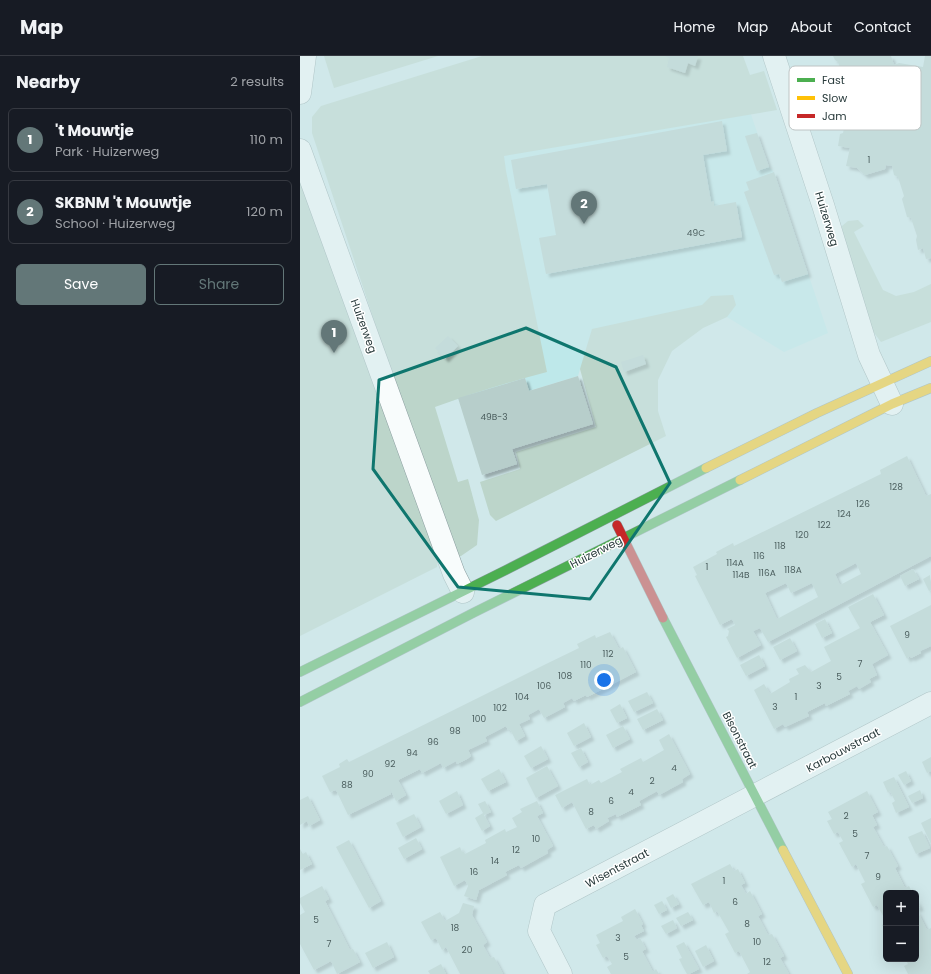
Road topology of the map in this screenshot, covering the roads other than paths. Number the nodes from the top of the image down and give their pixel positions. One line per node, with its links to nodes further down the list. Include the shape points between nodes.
1 (305, 56): 3 (street)
2 (774, 56): 4 (street, Huizerweg)
3 (300, 93)
4 (789, 102)
5 (798, 130): 8 (street, Huizerweg, via 868,355)
6 (300, 150): 13 (street, Huizerweg)
7 (931, 361): 8 (main road)
8 (882, 382): 10 (street, Huizerweg); 11 (main road)
9 (931, 388): 10 (main road, Huizerweg)
10 (892, 404): 12 (main road, Huizerweg)
11 (613, 516): 12 (main road, Bisonstraat); 13 (main road)
12 (624, 538): 15 (main road, Huizerweg); 17 (main road, Bisonstraat, via 645,584)
13 (462, 592): 14 (main road)
14 (300, 672)
15 (300, 702)
16 (931, 703): 17 (street, Karbouwstraat)
17 (755, 796): 18 (street, Wisentstraat, via 545,905 539,931); 19 (main road, Bisonstraat)
18 (561, 974)
19 (848, 974)

